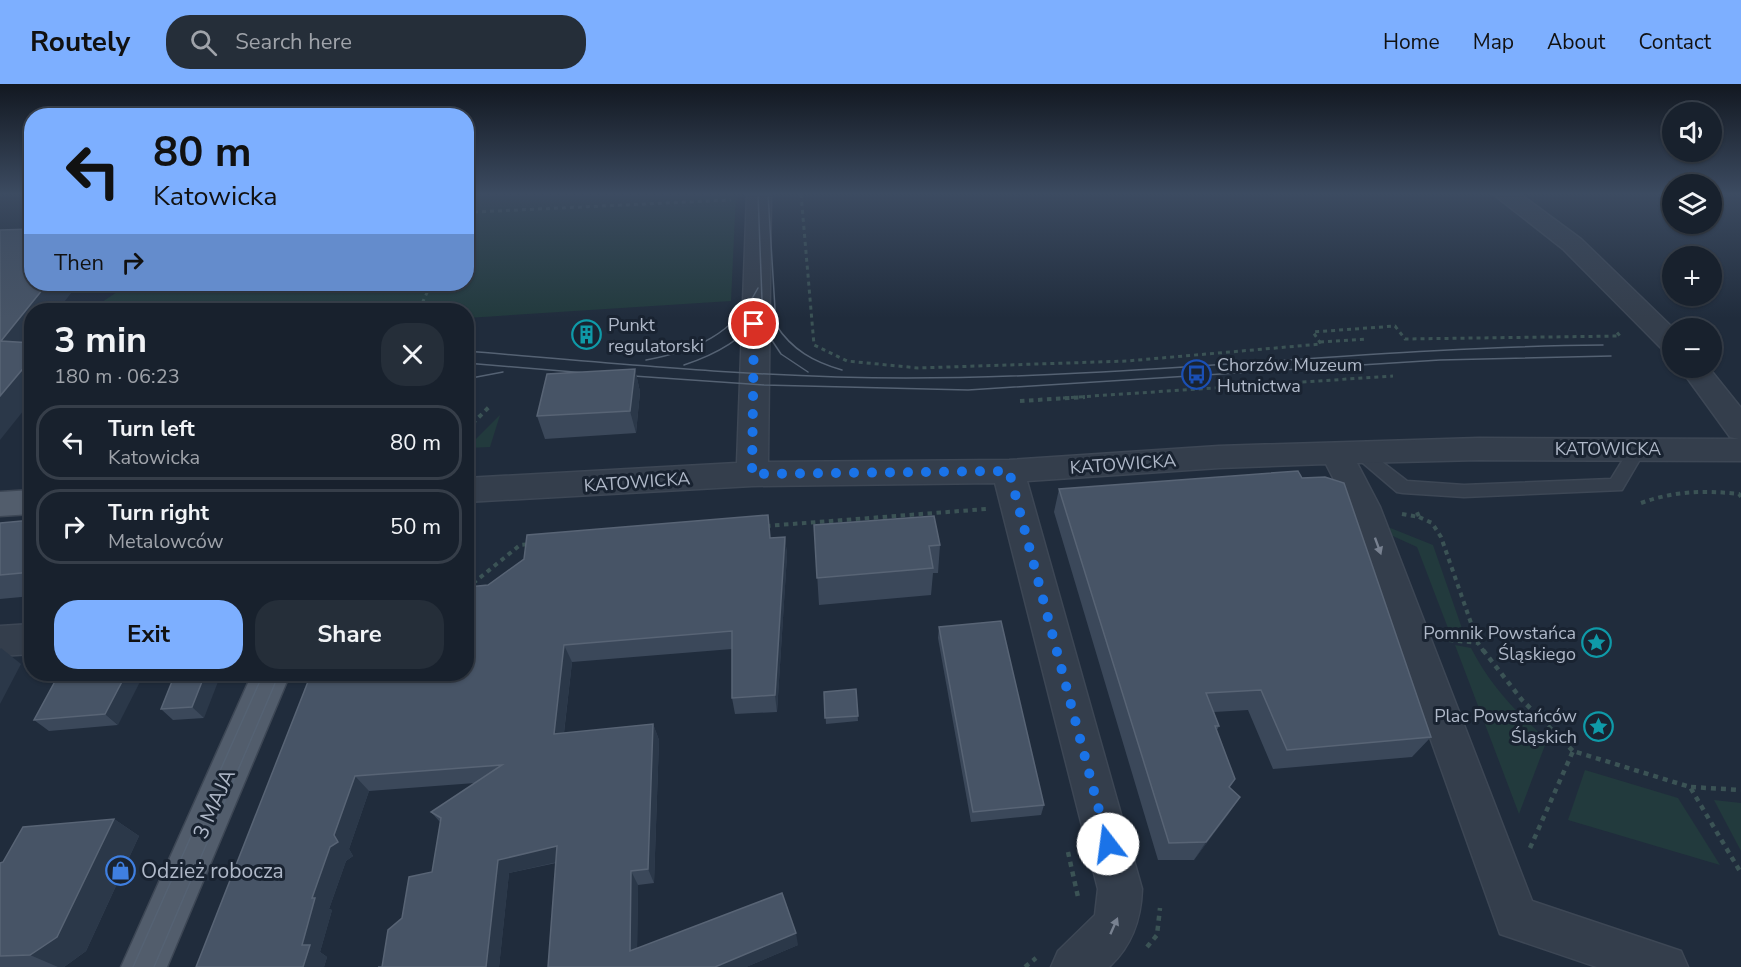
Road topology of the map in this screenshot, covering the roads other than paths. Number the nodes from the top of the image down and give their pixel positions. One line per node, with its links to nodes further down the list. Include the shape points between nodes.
1 (748, 235): 10 (street)
2 (1560, 235): 3 (street)
3 (1662, 333)
4 (1702, 378): 5 (street)
5 (1741, 429)
6 (1638, 449): 7 (street, KATOWICKA); 8 (street, KATOWICKA); 8 (lane, via 1616,484 1464,491 1403,487)
7 (1741, 450)
8 (1347, 453): 9 (street, KATOWICKA); 21 (street, one-way to 21, via 1516,918)
9 (1009, 471): 10 (street, KATOWICKA); 20 (street, one-way to 9, via 1113,929 1120,907 1120,889)
10 (752, 474): 12 (street, KATOWICKA)
11 (474, 490): 12 (street, KATOWICKA)
12 (505, 490): 14 (street, KATOWICKA)
13 (24, 502): 15 (main road)
14 (474, 502)
15 (0, 504)
16 (24, 640): 17 (street)
17 (0, 641)
18 (268, 681): 19 (main road, 3 MAJA)
19 (144, 967)
20 (1074, 967)
21 (1665, 967)

